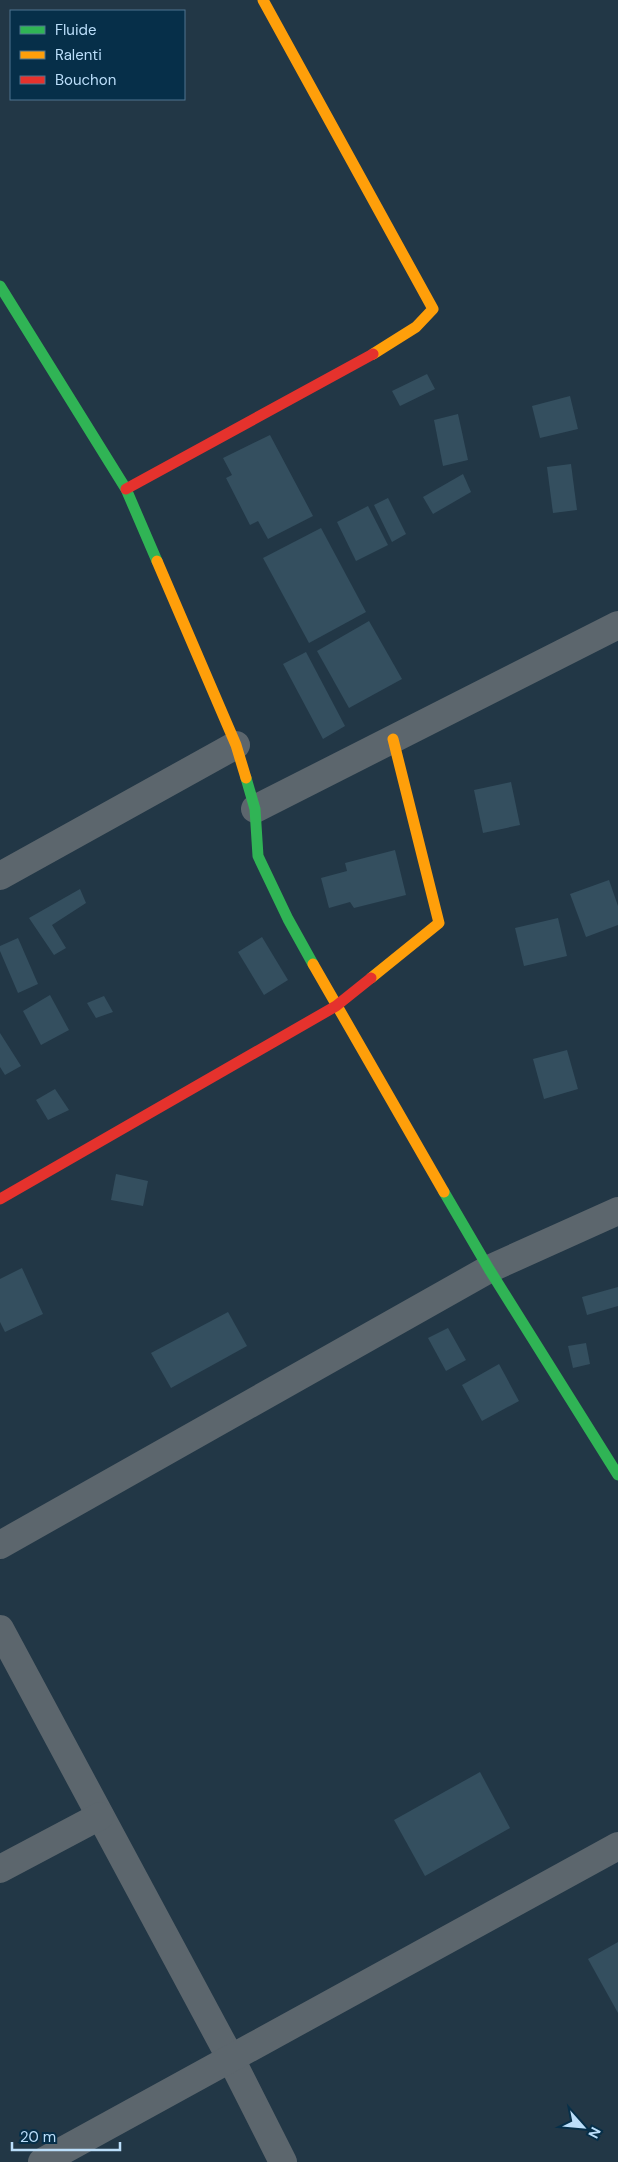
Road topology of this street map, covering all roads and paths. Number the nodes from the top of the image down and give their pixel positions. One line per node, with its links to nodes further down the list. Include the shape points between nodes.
1 (262, 0): 3 (street, via 433,309 416,327 393,343)
2 (0, 286): 3 (street)
3 (126, 489): 6 (street)
4 (618, 625): 5 (street)
5 (393, 739): 7 (street); 9 (street, via 439,923)
6 (236, 746): 7 (street); 8 (street)
7 (255, 809): 9 (street, via 258,856)
8 (0, 876)
9 (336, 1006): 10 (street); 12 (street)
10 (0, 1198)
11 (618, 1211): 12 (street)
12 (490, 1269): 13 (street); 14 (street)
13 (618, 1475)
14 (0, 1545)
15 (0, 1628): 16 (street)
16 (100, 1816): 18 (street); 19 (street)
17 (618, 1846): 19 (street)
18 (0, 1869)
19 (231, 2059): 20 (street); 21 (street)
20 (42, 2162)
21 (283, 2162)

